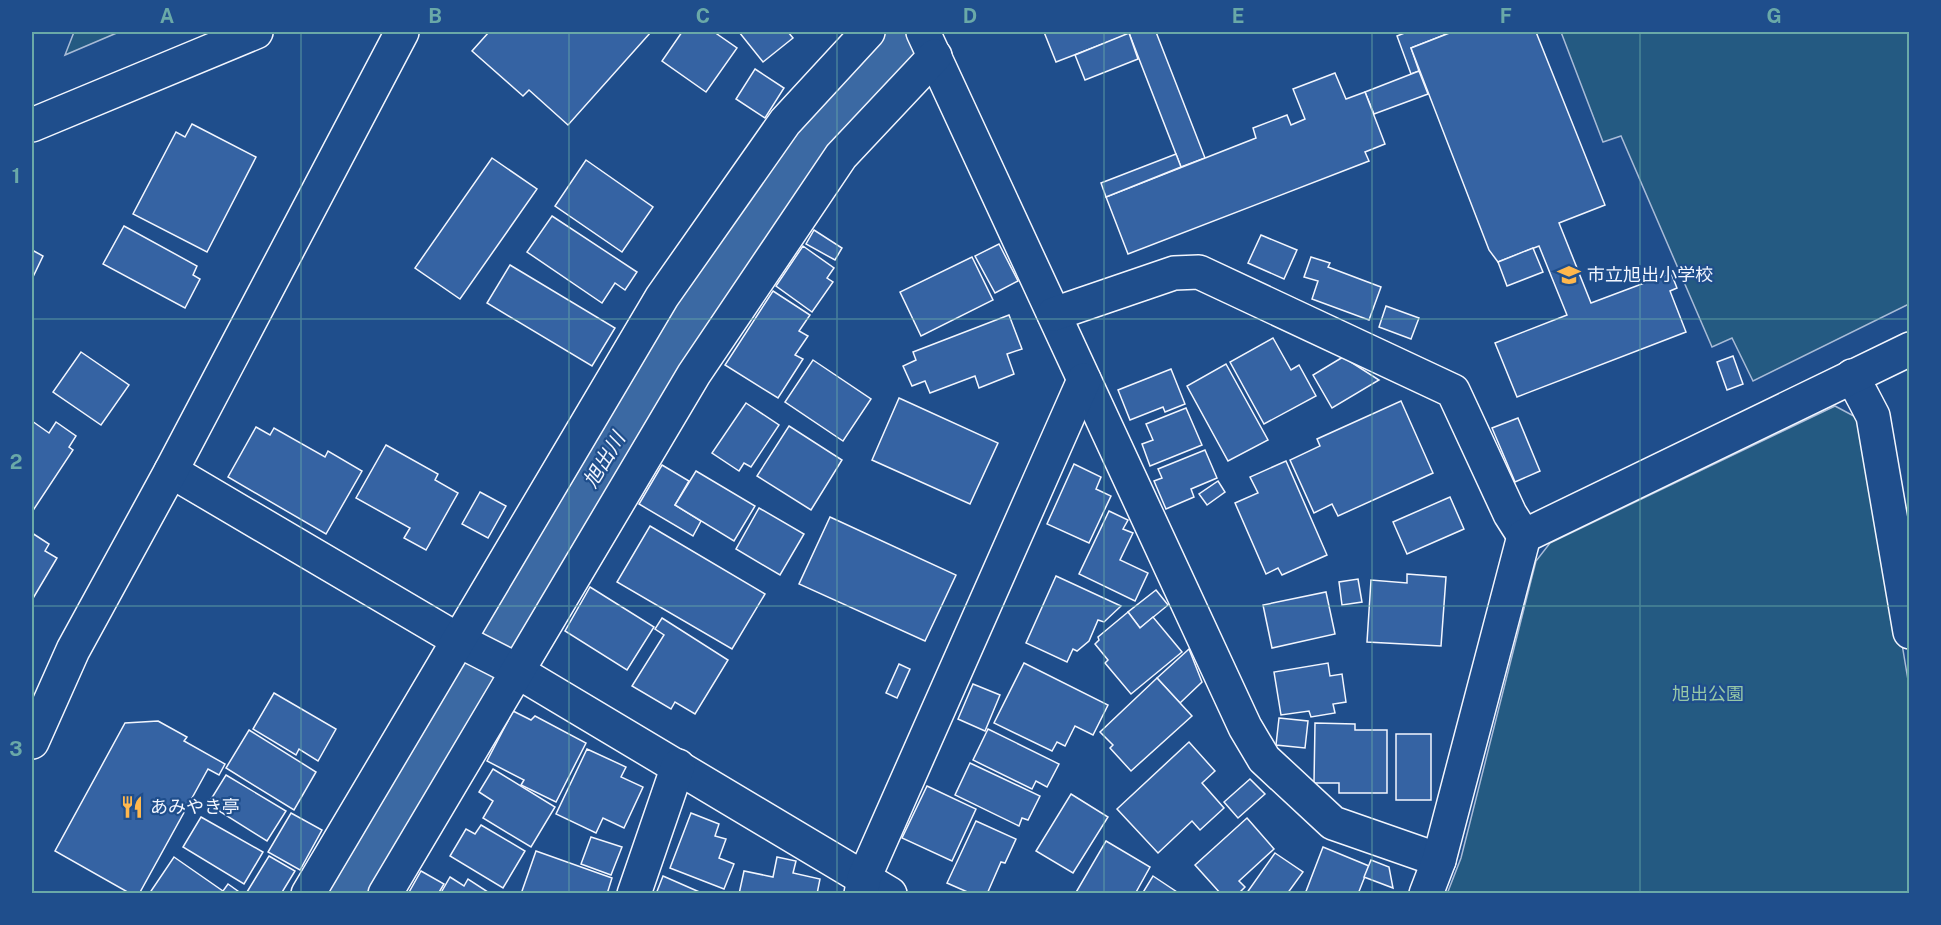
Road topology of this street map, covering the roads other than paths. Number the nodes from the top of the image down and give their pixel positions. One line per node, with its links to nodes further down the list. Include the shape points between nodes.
1 (256, 32): 5 (street)
2 (402, 32): 10 (street)
3 (868, 32): 13 (street, via 785,122 662,297)
4 (929, 44): 6 (street); 14 (street, via 841,156 694,374)
5 (32, 125)
6 (1054, 314): 9 (street); 11 (street, via 1174,273 1199,272 1452,391)
7 (1910, 349): 8 (street)
8 (1852, 376): 11 (street); 12 (street, via 1873,416)
9 (1084, 380): 17 (street, via 1245,727 1264,759 1333,823); 18 (street)
10 (171, 471): 13 (street); 15 (street, via 73,650)
11 (1524, 536): 17 (street)
12 (1910, 632)
13 (467, 644): 14 (street); 19 (street)
14 (511, 667): 16 (street); 20 (street)
15 (32, 742)
16 (678, 766): 18 (street); 21 (street)
17 (1439, 860): 22 (street)
18 (872, 888)
19 (308, 894)
20 (385, 894)
21 (634, 894)
22 (1426, 894)

